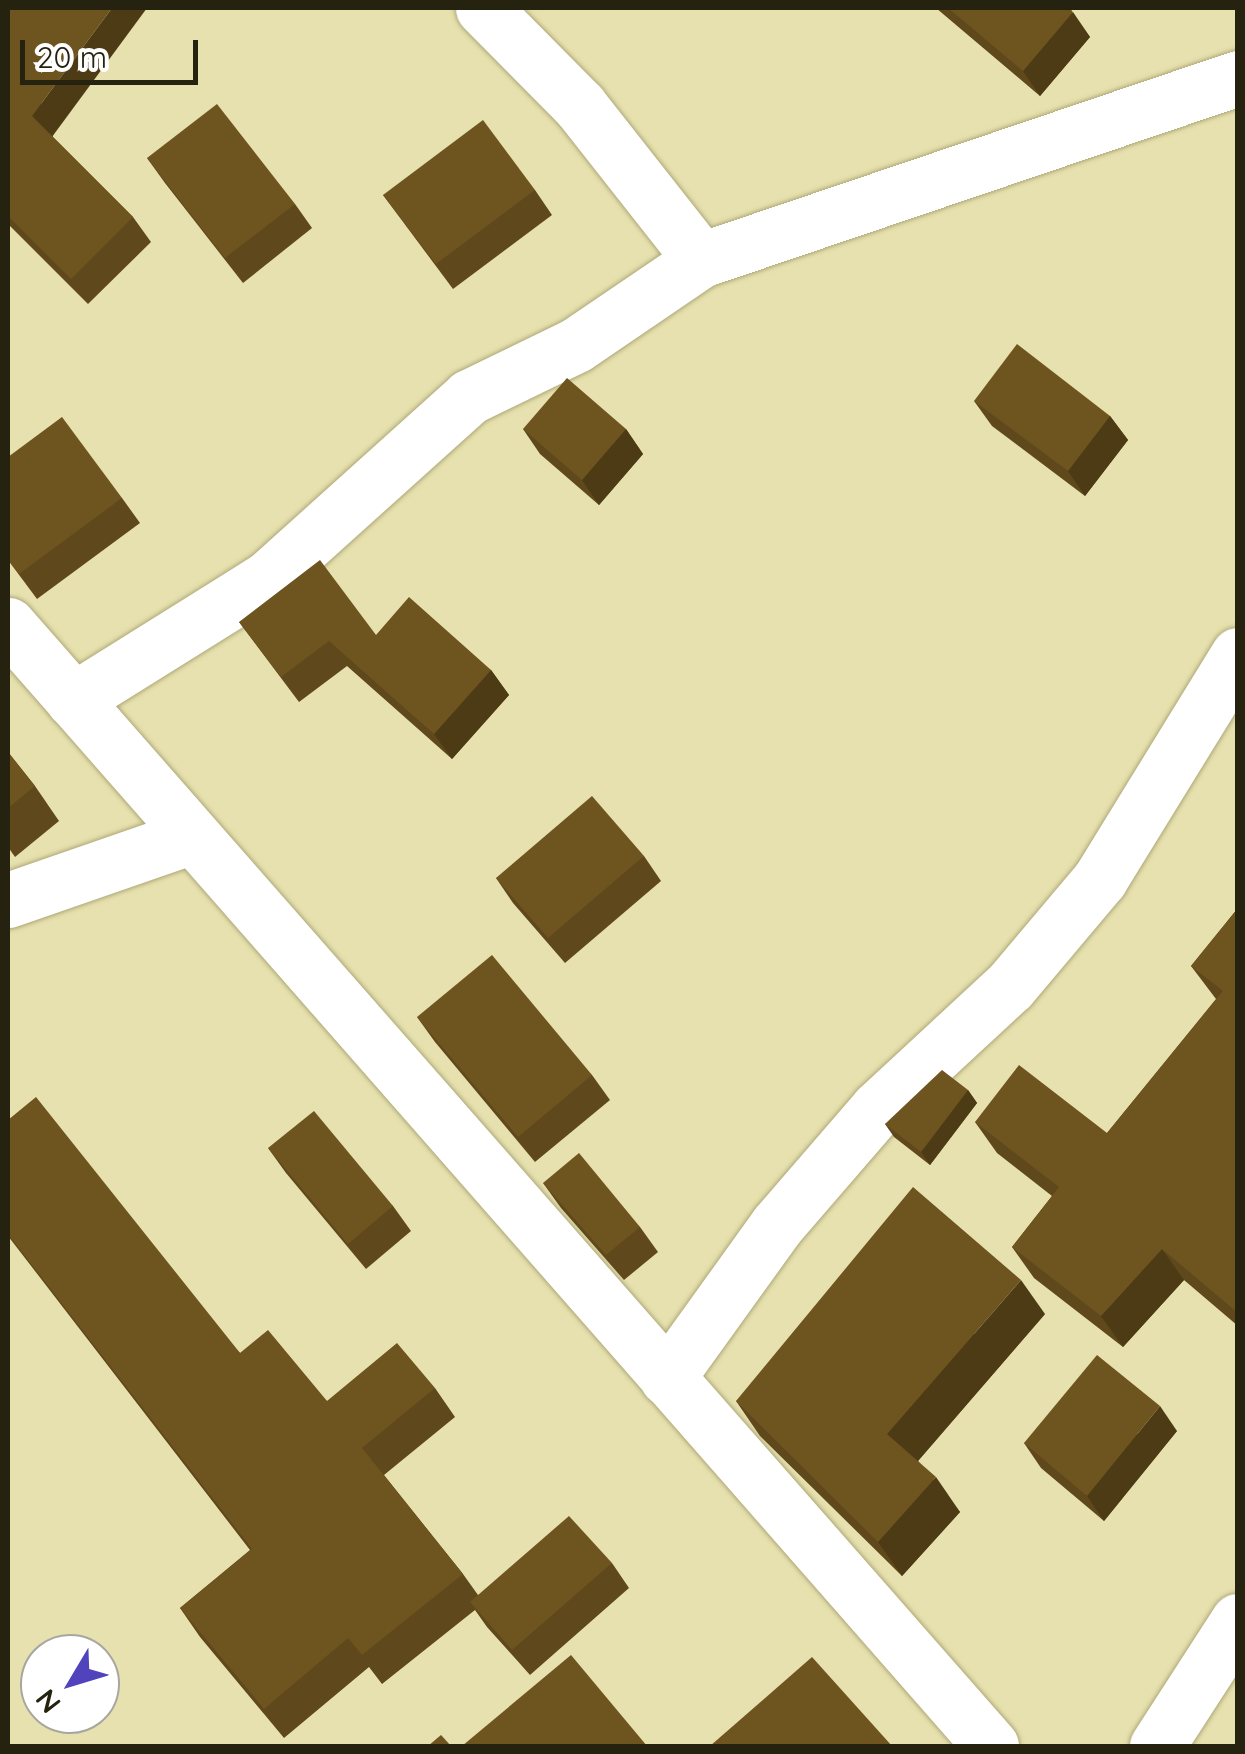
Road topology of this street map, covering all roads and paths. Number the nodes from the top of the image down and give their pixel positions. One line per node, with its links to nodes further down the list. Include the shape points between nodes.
1 (484, 8): 3 (street, via 580,106)
2 (1238, 78): 3 (street)
3 (700, 260): 6 (street, via 576,345 469,397 267,579)
4 (8, 625): 6 (street)
5 (1238, 655): 9 (street, via 1100,879 1010,986 876,1108 777,1225)
6 (73, 700): 7 (street)
7 (190, 837): 8 (street); 9 (street)
8 (8, 900)
9 (666, 1378): 11 (street)
10 (1238, 1621): 12 (street)
11 (991, 1746)
12 (1157, 1746)

